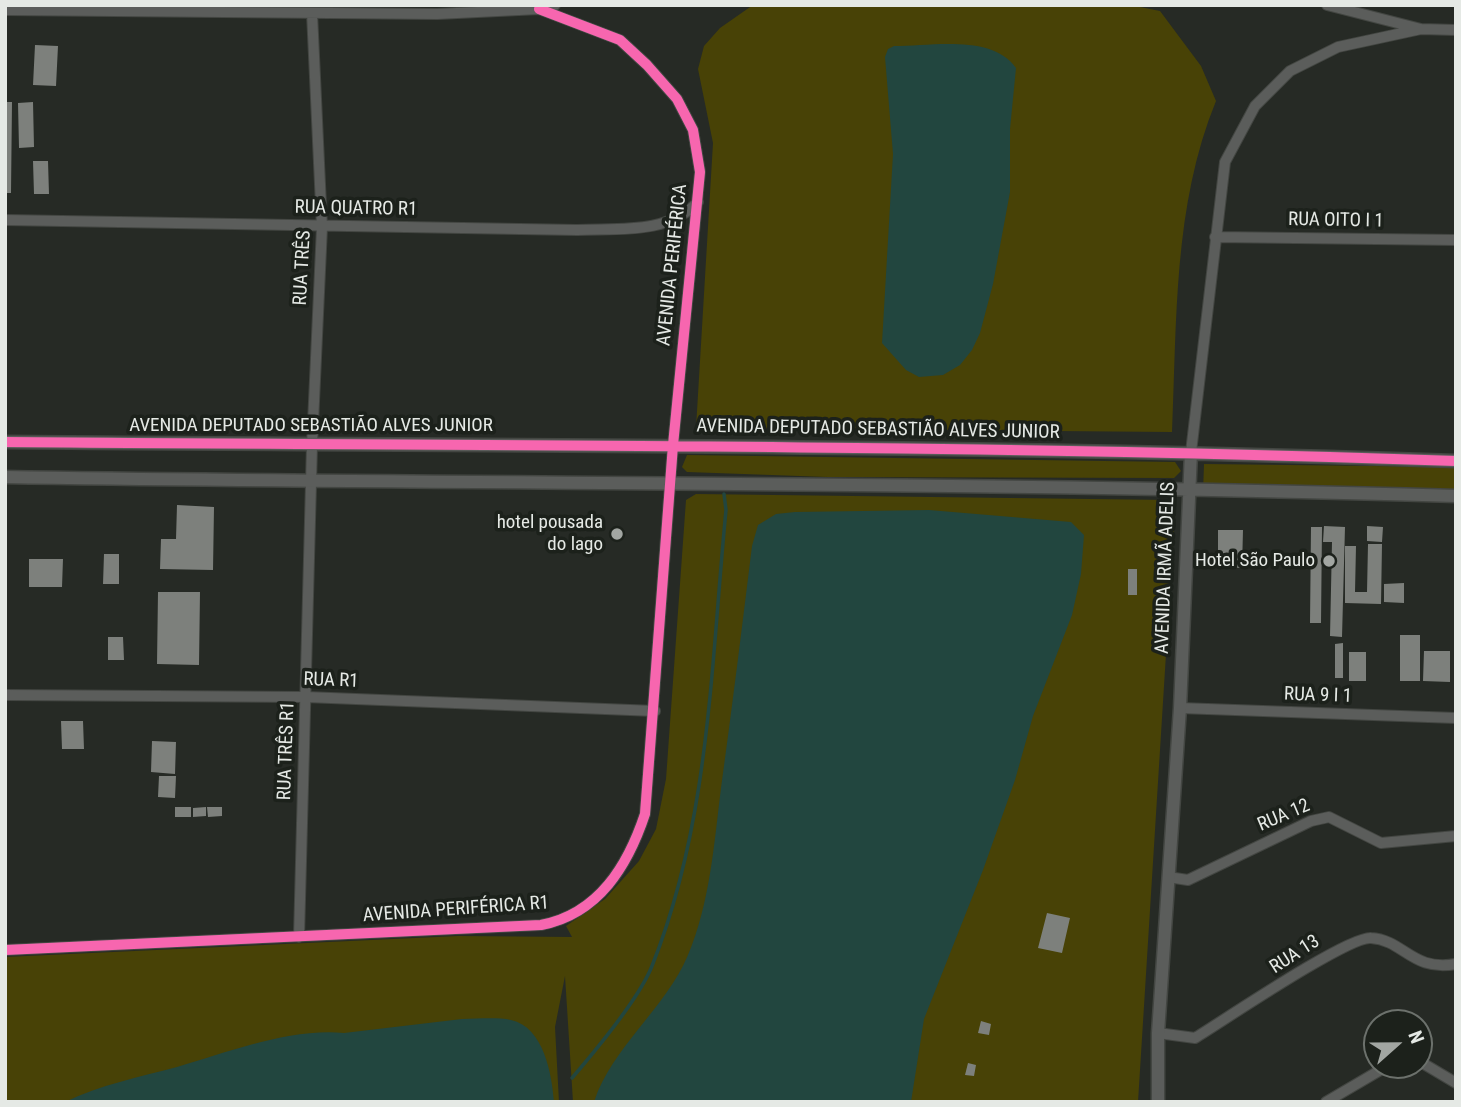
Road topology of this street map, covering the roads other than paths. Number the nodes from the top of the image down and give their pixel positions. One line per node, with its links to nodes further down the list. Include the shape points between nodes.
1 (555, 5): 4 (street)
2 (1327, 5): 7 (street)
3 (505, 9): 4 (street); 6 (street)
4 (539, 9): 9 (street, AVENIDA PERIFÉRICA, via 620,40 677,99 693,130 700,172)
5 (5, 10): 6 (street)
6 (312, 13): 11 (street, RUA TRÊS)
7 (1421, 29): 8 (street); 12 (street, AVENIDA IRMÃ ADELIS, via 1338,47 1290,71 1255,106 1226,162)
8 (1456, 30)
9 (698, 202): 11 (street, RUA QUATRO R1, via 669,223 645,228); 16 (street, AVENIDA PERIFÉRICA)
10 (5, 220): 11 (street, RUA QUATRO R1)
11 (323, 227): 15 (street, RUA TRÊS)
12 (1215, 237): 13 (street, RUA OITO I 1); 17 (street, AVENIDA IRMÃ ADELIS)
13 (1456, 240)
14 (5, 442): 15 (street, AVENIDA DEPUTADO SEBASTIÃO ALVES JUNIOR)
15 (312, 444): 16 (street, AVENIDA DEPUTADO SEBASTIÃO ALVES JUNIOR); 21 (street, RUA TRÊS)
16 (673, 444): 17 (street, AVENIDA DEPUTADO SEBASTIÃO ALVES JUNIOR); 20 (street, AVENIDA PERIFÉRICA)
17 (1191, 452): 18 (street, AVENIDA DEPUTADO SEBASTIÃO ALVES JUNIOR); 22 (street, AVENIDA IRMÃ ADELIS)
18 (1456, 461)
19 (5, 477): 21 (street)
20 (671, 481): 21 (street); 22 (street); 27 (street, AVENIDA PERIFÉRICA R1)
21 (312, 482): 25 (street, RUA TRÊS R1)
22 (1188, 488): 23 (street); 26 (street, AVENIDA IRMÃ ADELIS)
23 (1456, 496)
24 (5, 695): 25 (street, RUA R1)
25 (306, 697): 27 (street, RUA R1); 31 (street, RUA TRÊS R1)
26 (1180, 708): 28 (street, RUA 9 I 1); 30 (street, AVENIDA IRMÃ ADELIS)
27 (655, 711): 31 (street, AVENIDA PERIFÉRICA R1, via 645,814 632,852 611,884 578,911 541,925)
28 (1456, 718)
29 (1456, 836): 30 (street, RUA 12, via 1381,843 1329,817 1311,821 1188,880)
30 (1168, 877): 34 (street, AVENIDA IRMÃ ADELIS)
31 (299, 937): 32 (street, AVENIDA PERIFÉRICA R1)
32 (5, 950)
33 (1456, 964): 34 (street, RUA 13, via 1418,962 1368,937 1332,952 1195,1038)
34 (1158, 1033): 38 (street, AVENIDA IRMÃ ADELIS)
35 (1433, 1069): 37 (street)
36 (1365, 1079): 39 (street)
37 (1456, 1083)
38 (1158, 1102)
39 (1326, 1102)

